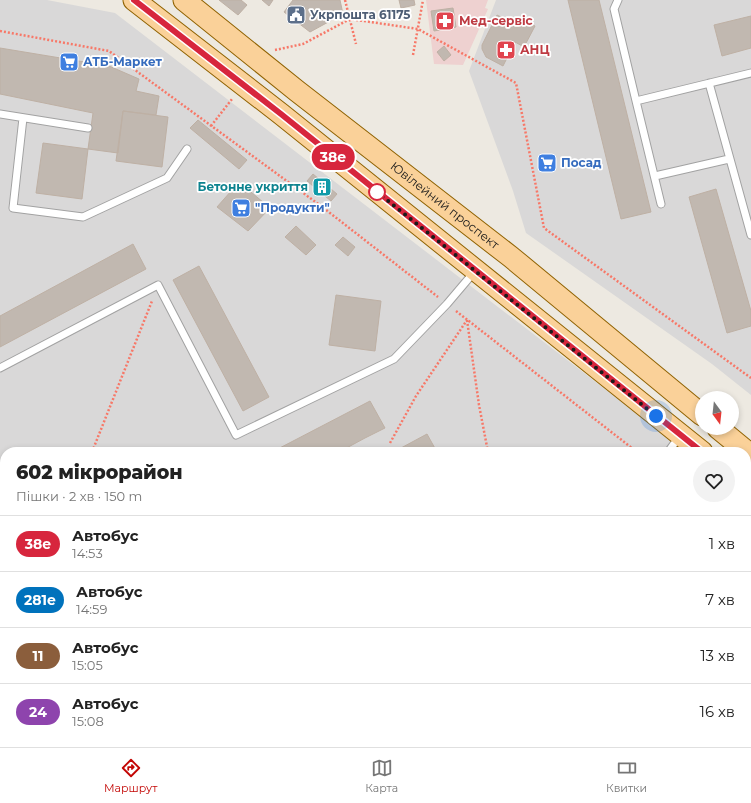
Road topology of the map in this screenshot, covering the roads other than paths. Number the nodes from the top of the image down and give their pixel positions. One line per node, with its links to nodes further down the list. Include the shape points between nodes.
1 (134, 0): 15 (main road, via 281,114)
2 (184, 0): 17 (main road, Ювілейний проспект, via 511,257)
3 (618, 0): 6 (lane, via 614,9)
4 (751, 73): 5 (lane)
5 (709, 83): 6 (lane); 11 (lane)
6 (636, 101): 12 (lane)
7 (0, 114): 8 (lane)
8 (23, 118): 9 (lane); 10 (lane, via 13,208 83,217 167,178)
9 (88, 128)
10 (187, 149)
11 (729, 159): 12 (lane); 14 (lane)
12 (655, 176): 13 (lane)
13 (662, 204)
14 (751, 236)
15 (475, 271): 16 (lane, via 394,359 236,436 158,285); 18 (main road)
16 (0, 368)
17 (695, 409)
18 (680, 435): 20 (lane); 21 (main road)
19 (727, 435): 22 (main road)
20 (672, 447)
21 (696, 447)
22 (741, 447)

